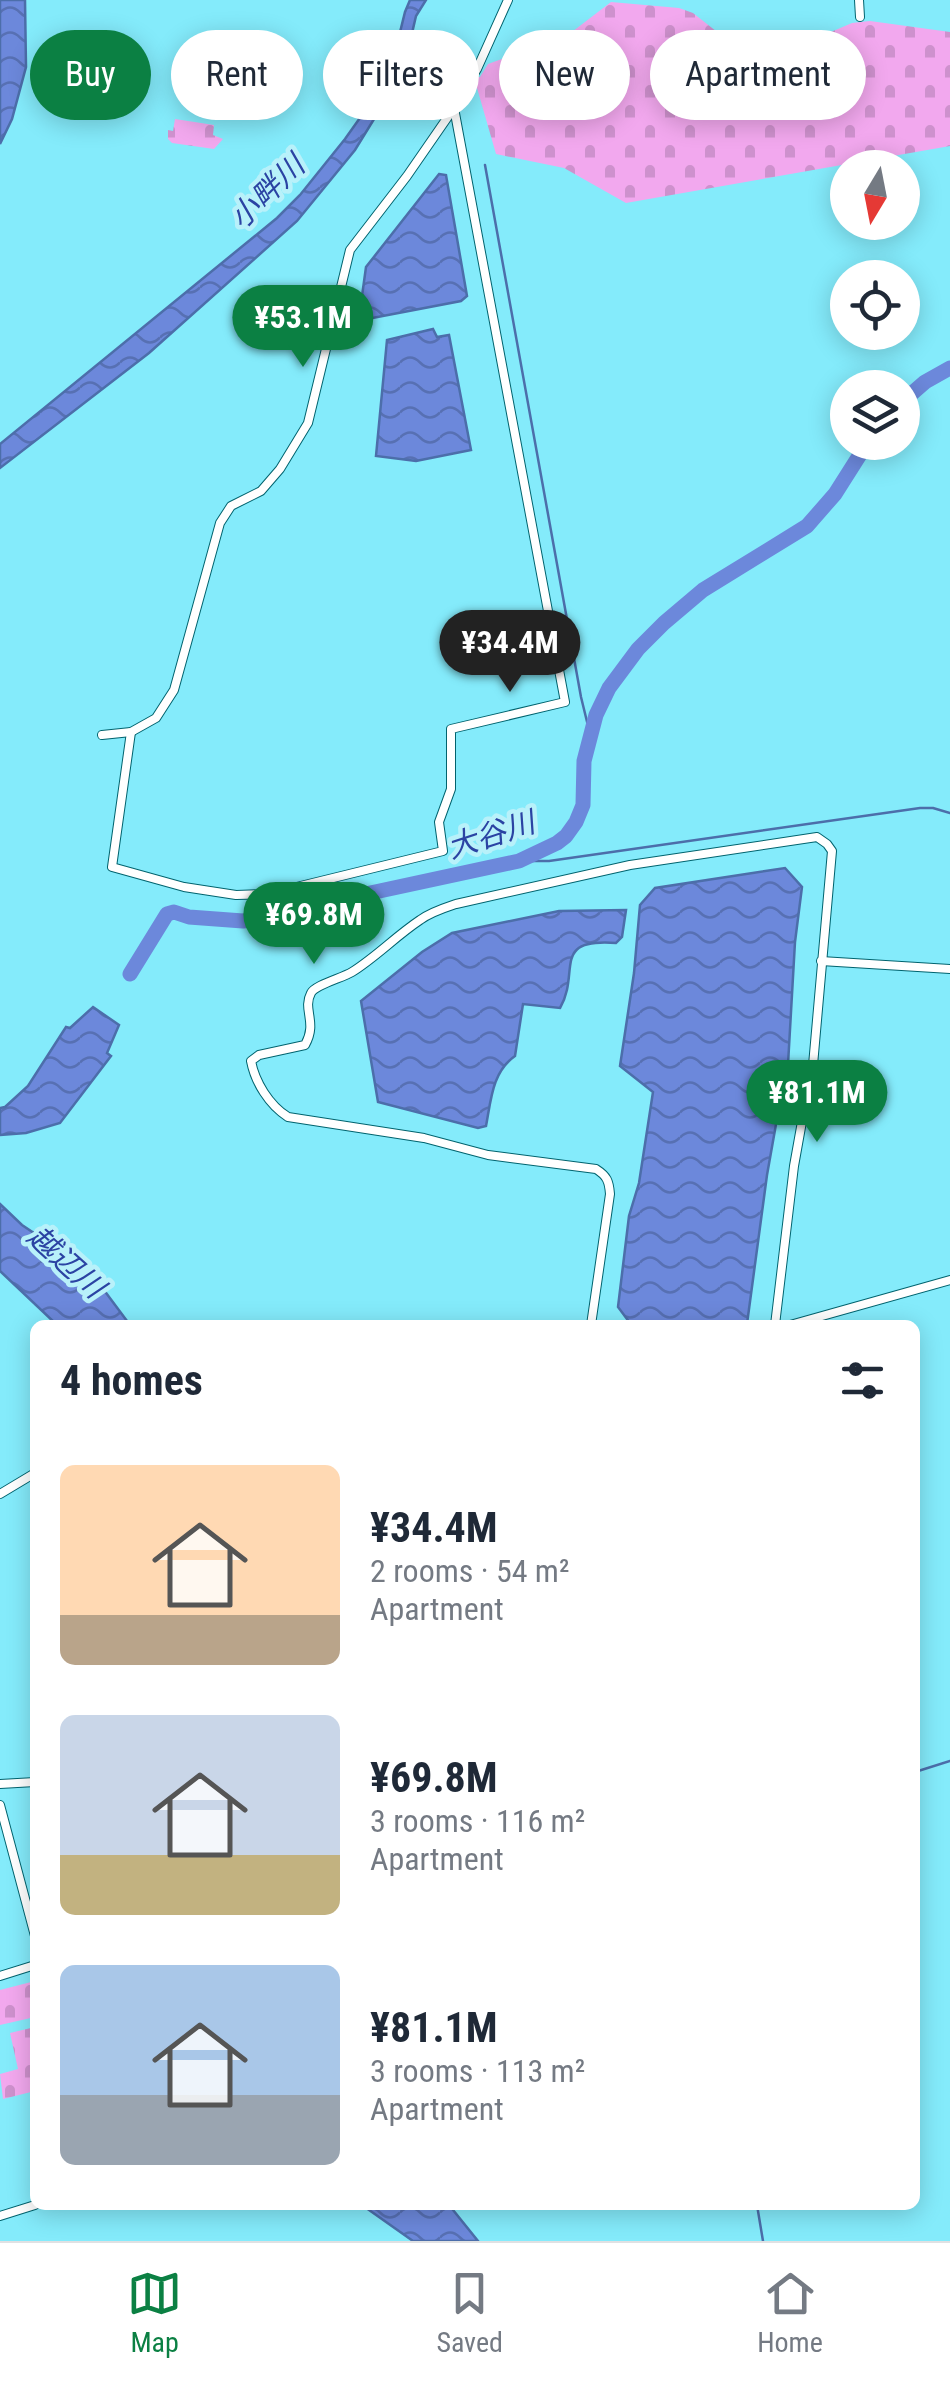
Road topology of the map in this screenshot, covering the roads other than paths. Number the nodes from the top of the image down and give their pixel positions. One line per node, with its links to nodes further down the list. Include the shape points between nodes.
1 (508, 0): 4 (street)
2 (858, 0): 3 (street)
3 (860, 17)
4 (479, 65)
5 (446, 120): 7 (street, via 350,250 308,422 261,492 231,506 220,523 174,690 156,718)
6 (456, 120): 7 (street, via 565,702 451,728 451,790 439,822 444,852 268,894 184,887 112,867)
7 (131, 732): 8 (street)
8 (102, 734)
9 (821, 961): 10 (street); 12 (street, via 832,851 817,837 630,866 456,904 422,918 357,969 318,986 310,995 305,1046 251,1060 268,1098 288,1117 602,1173 610,1194); 13 (street, via 810,1099 794,1166)
10 (950, 970)
11 (950, 1280): 14 (street)
12 (593, 1320)
13 (776, 1320)
14 (808, 1320)
15 (30, 1477): 16 (street)
16 (0, 1494)
17 (30, 1782): 18 (street)
18 (0, 1784)
19 (0, 1805): 20 (street)
20 (30, 1917)
21 (30, 1967): 22 (street)
22 (0, 1976)
23 (30, 2207): 24 (street)
24 (0, 2216)

